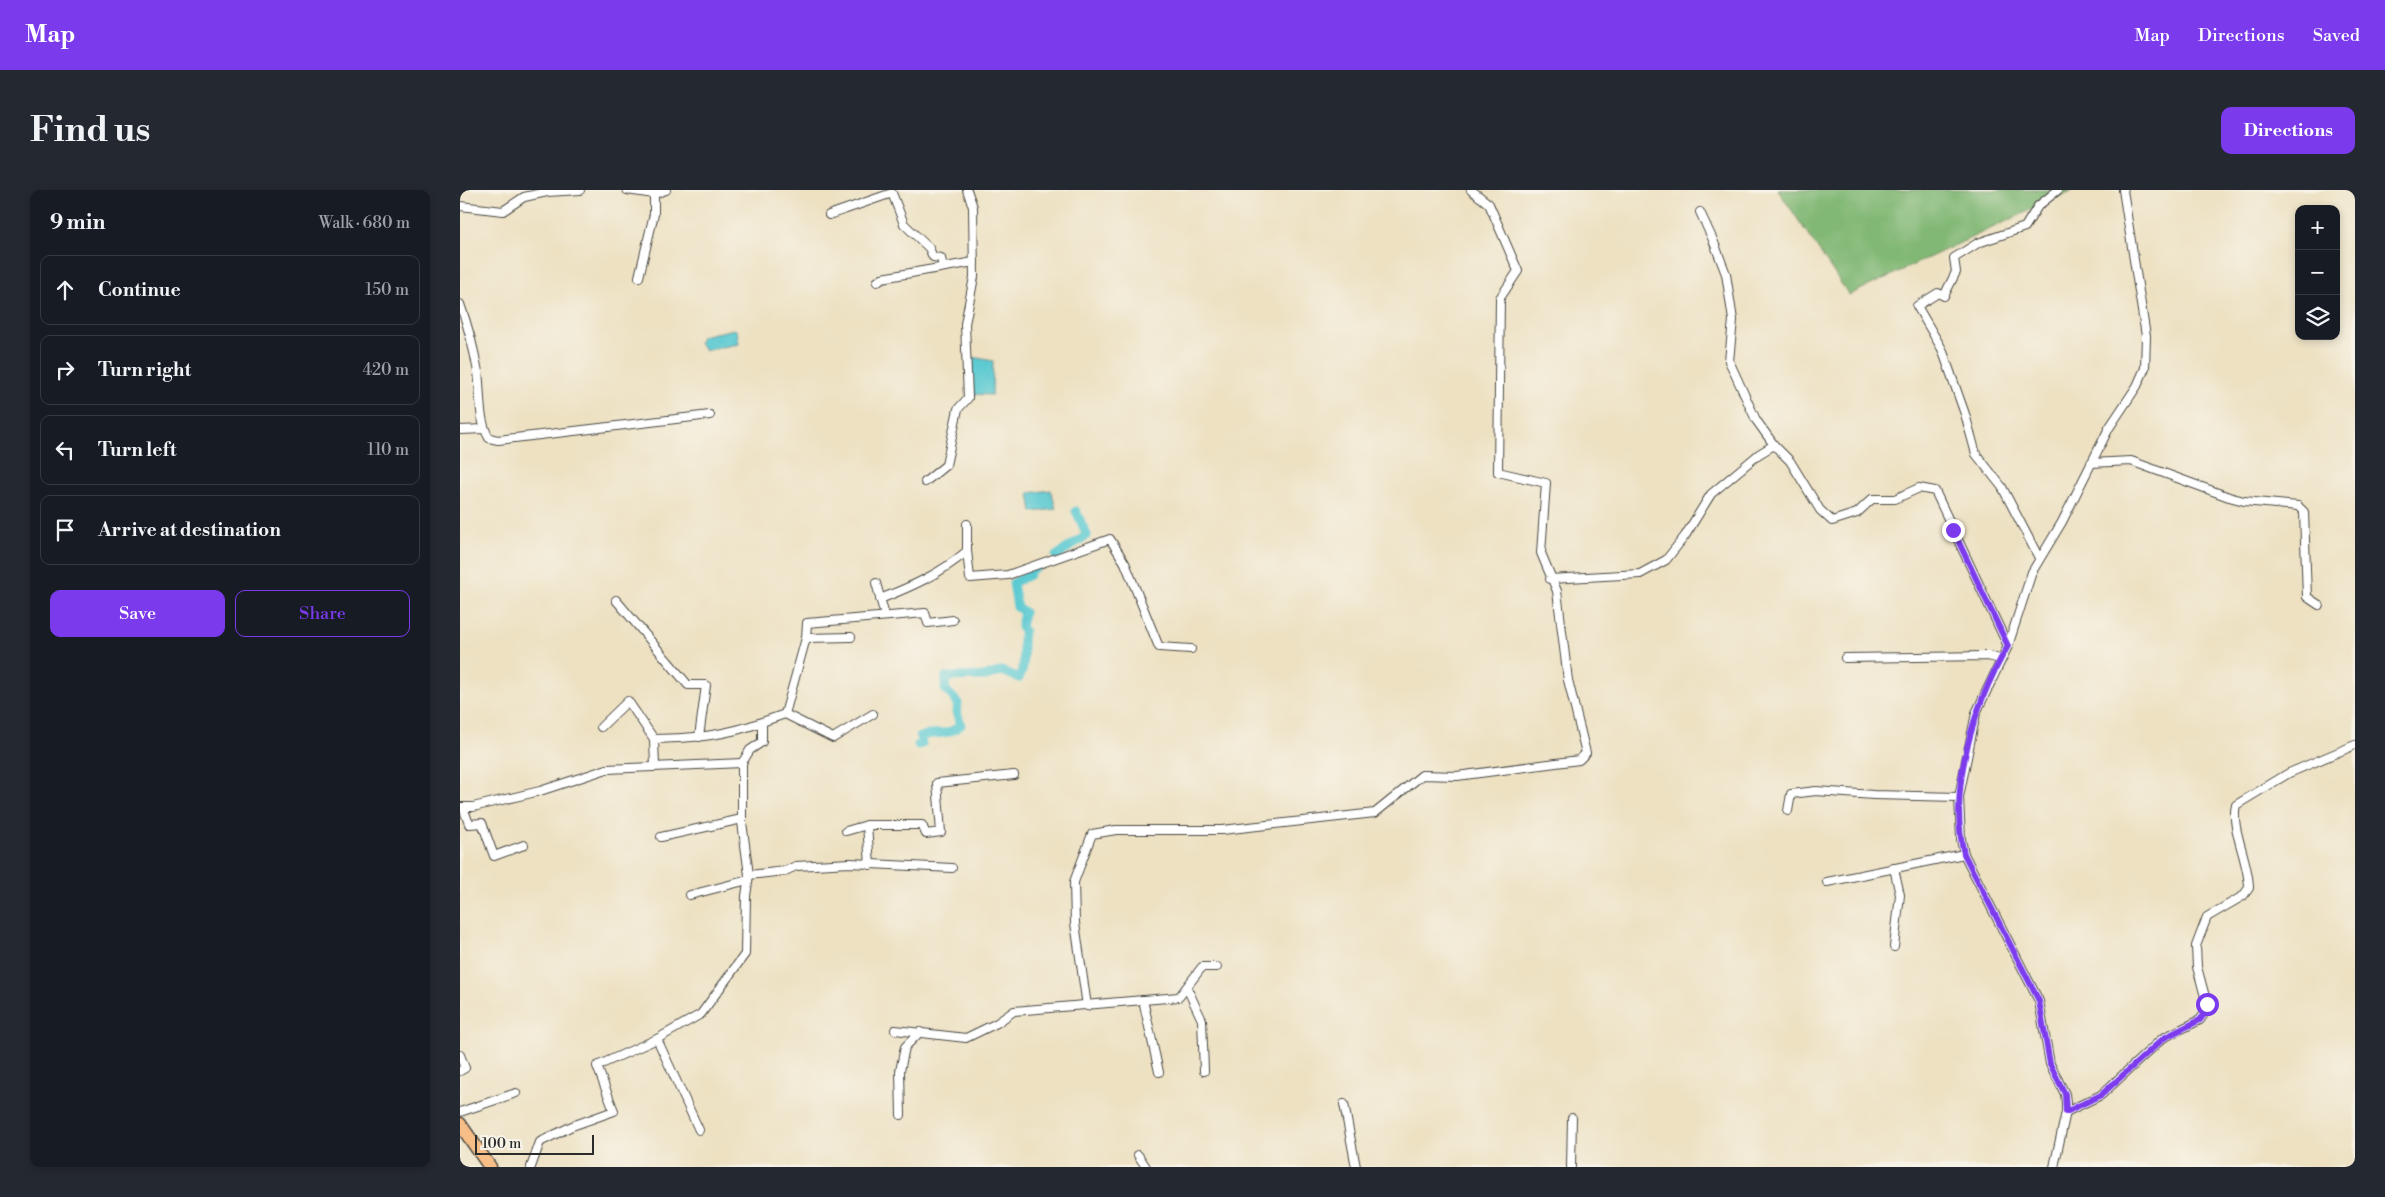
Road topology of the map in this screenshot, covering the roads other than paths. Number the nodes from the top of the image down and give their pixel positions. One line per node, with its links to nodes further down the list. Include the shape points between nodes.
1 (580, 190): 9 (street, via 535,194 503,210)
2 (626, 190): 8 (street)
3 (666, 190): 8 (street)
4 (967, 190): 12 (street, via 973,207)
5 (1471, 190): 26 (street, via 1489,204 1518,271 1500,298 1498,472 1546,483 1541,553)
6 (2058, 190): 25 (street, via 2038,206 2025,227 1978,243 1954,258 1956,272 1944,296 1938,293 1917,306 1942,349 1966,414 1976,454 2002,487)
7 (2123, 190): 21 (street, via 2146,336 2145,368 2137,386 2108,428)
8 (654, 194): 14 (street, via 654,214)
9 (460, 206)
10 (1700, 212): 20 (street, via 1726,274 1733,320 1729,361 1756,420)
11 (829, 215): 13 (street, via 892,193 904,224 929,248 933,257 941,258)
12 (974, 262): 13 (street); 22 (street, via 965,324 968,398 958,409 946,465)
13 (943, 267): 15 (street, via 882,278)
14 (639, 277)
15 (877, 282)
16 (460, 304): 18 (street, via 468,324 478,373)
17 (710, 415): 18 (street, via 498,440 489,438)
18 (484, 429): 19 (street)
19 (460, 430)
20 (1774, 446): 26 (street, via 1759,454 1711,494 1666,560 1640,574); 35 (street, via 1790,462 1820,510 1832,521 1857,513 1872,499 1895,500 1919,488 1935,491)
21 (2091, 463): 25 (street, via 2062,522); 30 (street, via 2131,461 2229,497 2298,506 2304,512 2306,597)
22 (925, 482)
23 (967, 524): 24 (street)
24 (967, 551): 29 (street, via 946,569); 36 (street, via 970,578 1008,575 1110,539 1125,563 1159,647)
25 (2039, 558): 35 (street)
26 (1550, 579): 68 (street, via 1557,591 1568,680 1586,753 1579,760 1457,776 1422,775 1375,813 1222,830 1116,830 1092,834 1074,882 1075,923)
27 (876, 583): 29 (street)
28 (616, 600): 43 (street, via 688,685 706,685)
29 (880, 600): 31 (street)
30 (2319, 605)
31 (885, 616): 32 (street, via 925,613 928,622); 34 (street, via 807,623)
32 (953, 620)
33 (851, 636): 34 (street)
34 (806, 638): 39 (street)
35 (2008, 646): 38 (street)
36 (1191, 649)
37 (1845, 658): 38 (street)
38 (2000, 658): 49 (street, via 1976,712)
39 (785, 714): 40 (street, via 833,738); 41 (street)
40 (873, 714)
41 (762, 722): 43 (street, via 733,732); 46 (street, via 762,742 750,750)
42 (601, 727): 44 (street, via 628,701)
43 (699, 737): 44 (street)
44 (654, 739): 47 (street)
45 (2355, 745): 79 (street, via 2288,773 2236,805 2233,816 2245,855 2249,888 2243,896 2208,917 2196,946 2206,1012 2200,1020 2164,1038 2101,1095)
46 (742, 763): 47 (street); 52 (street)
47 (655, 767): 50 (street, via 607,769 540,791)
48 (1014, 775): 53 (street, via 937,784 942,832 926,834 922,825)
49 (1959, 796): 51 (street, via 1874,796 1816,791 1791,794); 57 (street)
50 (462, 807): 56 (street, via 469,824 482,823 494,856)
51 (1788, 812)
52 (742, 819): 55 (street); 61 (street)
53 (867, 825): 54 (street); 58 (street)
54 (846, 831)
55 (661, 837)
56 (524, 845)
57 (1964, 854): 60 (street); 79 (street, via 2039,1001 2050,1064 2065,1094)
58 (870, 865): 59 (street); 61 (street, via 796,866)
59 (952, 868)
60 (1894, 868): 62 (street); 64 (street, via 1900,895)
61 (749, 877): 63 (street); 71 (street, via 745,954 701,1014)
62 (1828, 882)
63 (690, 895)
64 (1894, 947)
65 (1217, 967): 66 (street, via 1202,967)
66 (1186, 988): 67 (street, via 1180,997); 74 (street, via 1202,1020)
67 (1143, 1000): 68 (street); 75 (street)
68 (1087, 1006): 70 (street, via 1014,1011 966,1038)
69 (895, 1030): 70 (street)
70 (920, 1032): 80 (street, via 905,1046 900,1071)
71 (657, 1039): 83 (street); 86 (street, via 596,1066 614,1111 540,1142)
72 (460, 1056): 73 (street, via 465,1068)
73 (460, 1071)
74 (1204, 1071)
75 (1159, 1072)
76 (516, 1093): 78 (street)
77 (1344, 1104): 88 (street)
78 (460, 1112)
79 (2066, 1112): 90 (street)
80 (901, 1115)
81 (1572, 1118): 89 (street)
82 (460, 1124): 85 (highway)
83 (699, 1130)
84 (1138, 1155): 87 (street)
85 (490, 1167)
86 (531, 1167)
87 (1146, 1167)
88 (1356, 1167)
89 (1571, 1167)
90 (2054, 1167)

